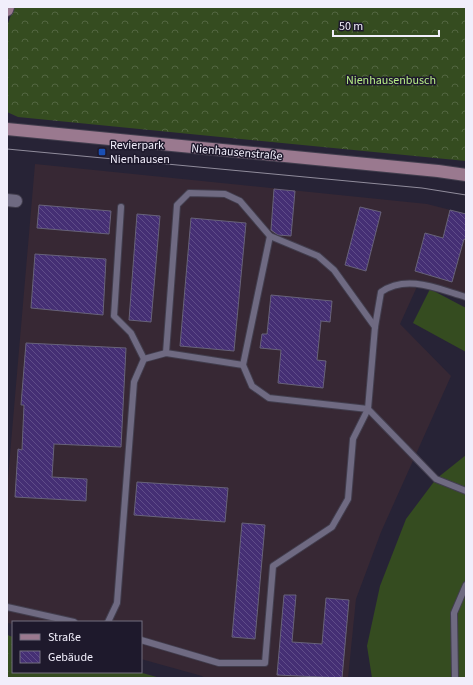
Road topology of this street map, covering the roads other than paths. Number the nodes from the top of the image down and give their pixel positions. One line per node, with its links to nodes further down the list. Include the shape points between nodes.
1 (8, 7): 2 (main road)
2 (7, 10)
3 (7, 129): 4 (main road, Nienhausenstraße)
4 (466, 175)
5 (120, 206): 10 (lane, via 114,316 131,333)
6 (270, 236): 8 (lane, via 318,256 334,270); 9 (lane, via 240,201 225,194 189,192 177,205); 11 (lane)
7 (466, 297): 8 (lane, via 420,283 391,285 381,292)
8 (375, 327): 12 (lane)
9 (166, 353): 10 (lane); 11 (lane)
10 (144, 359): 17 (lane, via 134,382 117,603)
11 (243, 365): 12 (lane, via 252,386 269,398)
12 (368, 409): 13 (lane, via 436,480); 18 (lane, via 353,439 348,499 332,527 272,566 265,663 219,663)
13 (466, 492)
14 (466, 585): 19 (lane, via 454,613)
15 (7, 607): 16 (lane)
16 (70, 621)
17 (108, 621)
18 (142, 640)
19 (455, 678)

